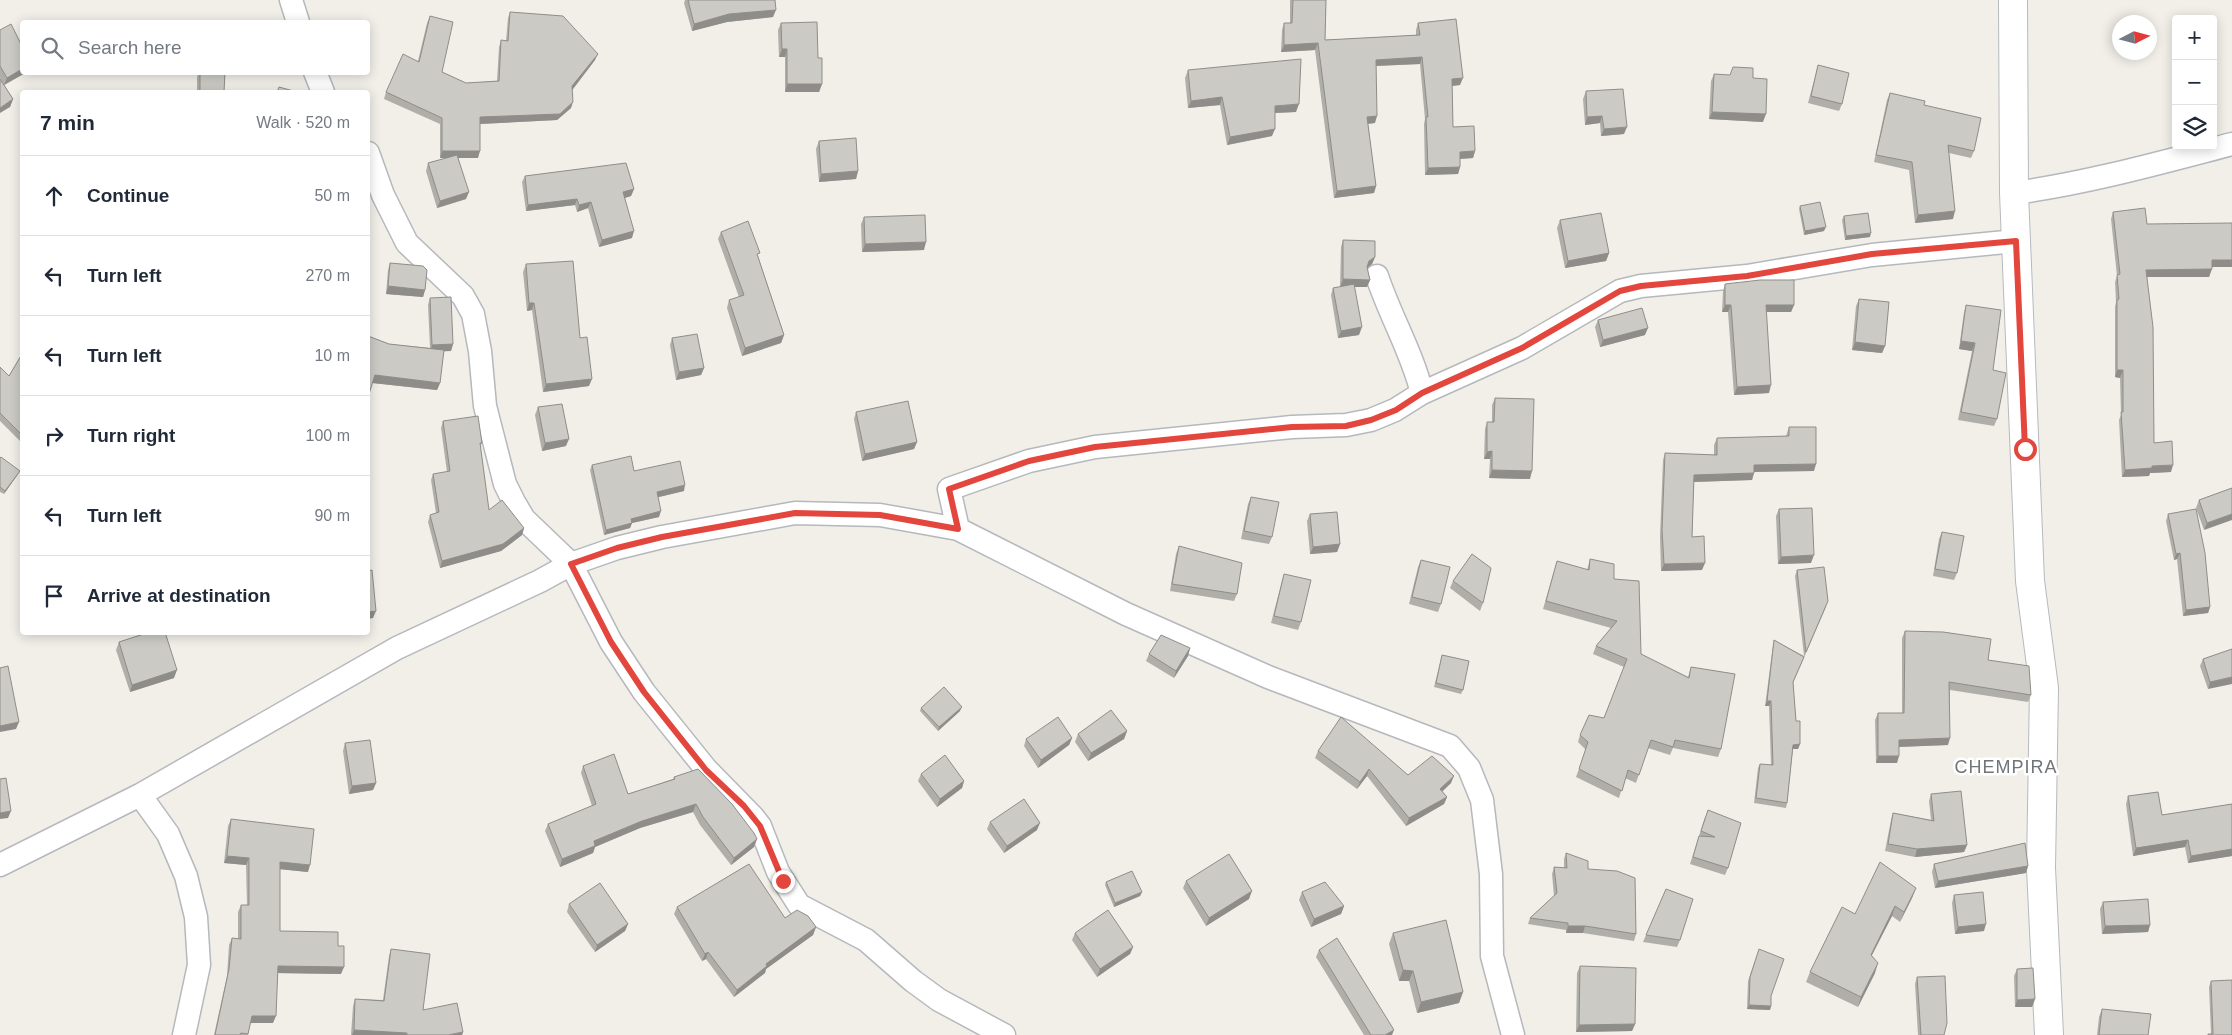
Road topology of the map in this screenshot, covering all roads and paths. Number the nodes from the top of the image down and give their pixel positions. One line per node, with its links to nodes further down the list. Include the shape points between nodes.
1 (291, 0): 3 (street)
2 (2013, 0): 8 (street)
3 (297, 20)
4 (316, 75): 5 (street)
5 (322, 90)
6 (2232, 144): 8 (street, via 2067,186)
7 (370, 159): 13 (street, via 383,195 407,243 463,296 474,314 485,406 502,475 524,519)
8 (2014, 193): 9 (street)
9 (2016, 241): 11 (street, via 1872,254 1747,276 1641,286 1620,291 1522,348); 19 (street, via 2030,581 2044,688 2041,868)
10 (1377, 276): 11 (street, via 1415,367)
11 (1422, 393): 12 (street, via 1396,410 1346,426 1292,427 1200,438 1160,439 1095,447 1029,461 949,489)
12 (958, 529): 13 (street, via 880,515 795,513 662,537); 18 (street, via 1134,618 1268,676 1450,746 1470,768 1482,800 1492,874 1492,956)
13 (571, 564): 14 (street, via 397,648); 17 (street, via 611,642 644,692 706,770 760,826 778,872 799,905 866,940 939,1000)
14 (140, 794): 15 (street); 16 (street, via 168,834 186,876 196,917 199,965)
15 (0, 865)
16 (184, 1035)
17 (1004, 1035)
18 (1513, 1035)
19 (2049, 1035)

